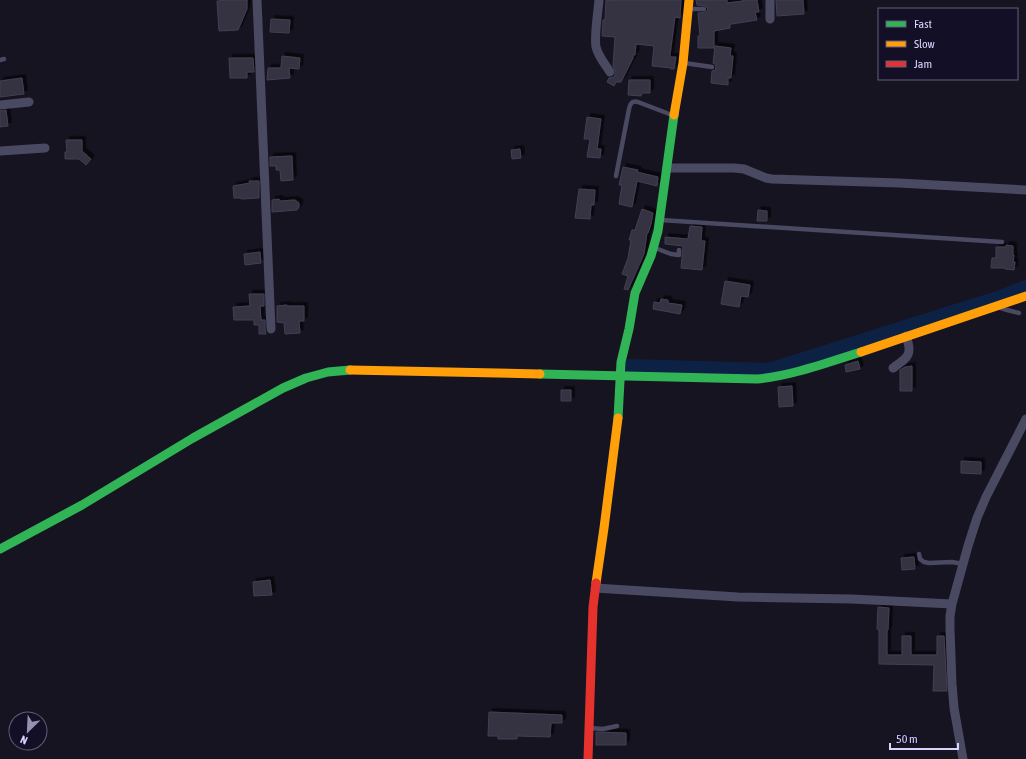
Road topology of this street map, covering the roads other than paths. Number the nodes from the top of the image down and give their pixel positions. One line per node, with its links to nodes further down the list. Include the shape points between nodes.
1 (257, 0): 25 (street)
2 (599, 0): 9 (street, via 596,47)
3 (770, 0): 6 (street)
4 (688, 4): 5 (lane); 7 (street)
5 (704, 9)
6 (770, 19)
7 (683, 63): 8 (lane); 12 (street)
8 (712, 67)
9 (610, 72)
10 (29, 102): 11 (street)
11 (0, 105)
12 (674, 116): 15 (street); 16 (lane, via 635,101 630,104)
13 (45, 148): 14 (street)
14 (0, 151)
15 (667, 168): 17 (street, via 744,169 772,180); 18 (street)
16 (616, 176)
17 (1026, 190)
18 (659, 220): 19 (lane); 20 (street)
19 (1002, 242)
20 (653, 247): 21 (lane, via 679,256); 28 (street, via 633,300 621,362)
21 (679, 250)
22 (1026, 296): 23 (street)
23 (995, 305): 24 (lane); 26 (street)
24 (1019, 312)
25 (271, 329)
26 (906, 336): 27 (street, via 910,346 907,358); 28 (street, via 786,376 757,379)
27 (893, 368)
28 (621, 376): 30 (street, via 350,370 306,378 193,438 82,505); 33 (street, via 617,426)
29 (1026, 420): 32 (street, via 986,497)
30 (0, 549)
31 (919, 554): 32 (lane, via 924,562)
32 (963, 564): 34 (street)
33 (595, 588): 34 (street, via 738,597); 36 (street)
34 (952, 604): 38 (street, via 952,684)
35 (617, 726): 36 (lane, via 603,729)
36 (588, 728): 37 (street)
37 (588, 759)
38 (963, 759)

